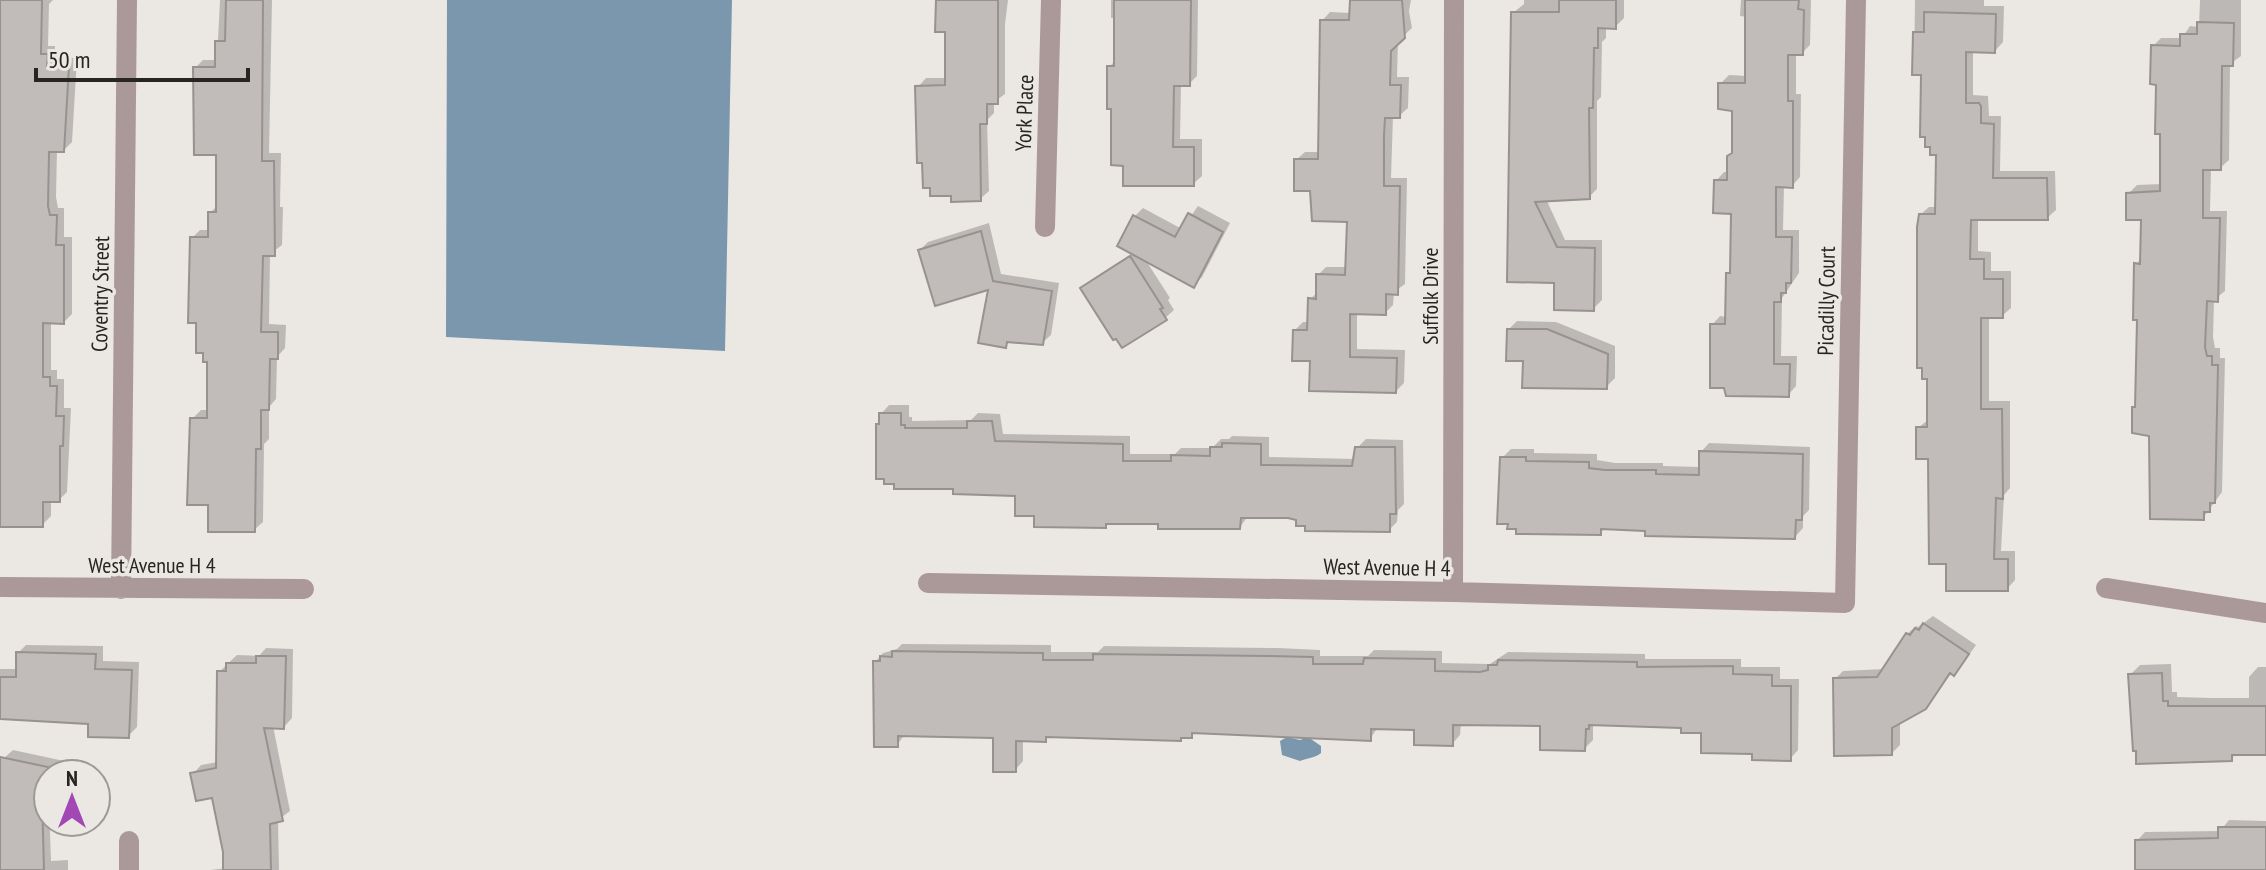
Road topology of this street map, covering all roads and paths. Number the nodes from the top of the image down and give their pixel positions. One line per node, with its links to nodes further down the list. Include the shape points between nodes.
1 (127, 0): 9 (street, Coventry Street)
2 (1051, 0): 5 (street, York Place)
3 (1454, 0): 11 (street, Suffolk Drive)
4 (1856, 0): 12 (street, Picadilly Court)
5 (1045, 227)
6 (928, 583): 11 (street, West Avenue H 4)
7 (0, 587): 9 (street, West Avenue H 4)
8 (2106, 588): 13 (street)
9 (121, 589): 10 (street, West Avenue H 4)
10 (304, 589)
11 (1453, 592): 12 (street, West Avenue H 4)
12 (1845, 603)
13 (2266, 613)
14 (129, 841): 15 (street)
15 (129, 870)

